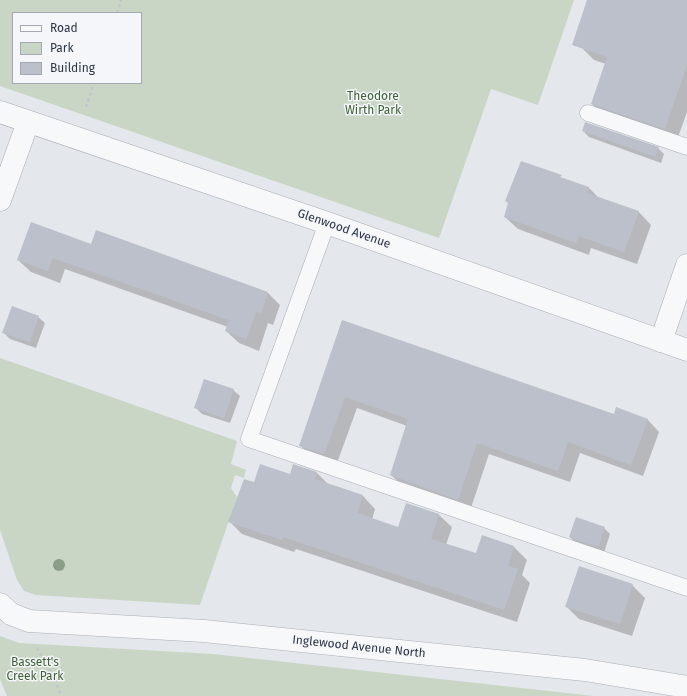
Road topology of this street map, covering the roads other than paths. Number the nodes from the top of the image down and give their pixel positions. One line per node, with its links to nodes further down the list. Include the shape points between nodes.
1 (0, 112): 3 (street, Glenwood Avenue)
2 (588, 113): 4 (lane)
3 (28, 122): 5 (street); 6 (street, Glenwood Avenue)
4 (687, 147)
5 (0, 200)
6 (327, 223): 8 (street, Glenwood Avenue); 10 (lane, via 249,440)
7 (687, 265): 8 (street)
8 (661, 340): 9 (street, Glenwood Avenue)
9 (687, 350)
10 (687, 588)
11 (0, 604): 12 (street, Inglewood Avenue North, via 11,614 29,621 204,631 585,670)
12 (687, 687)

